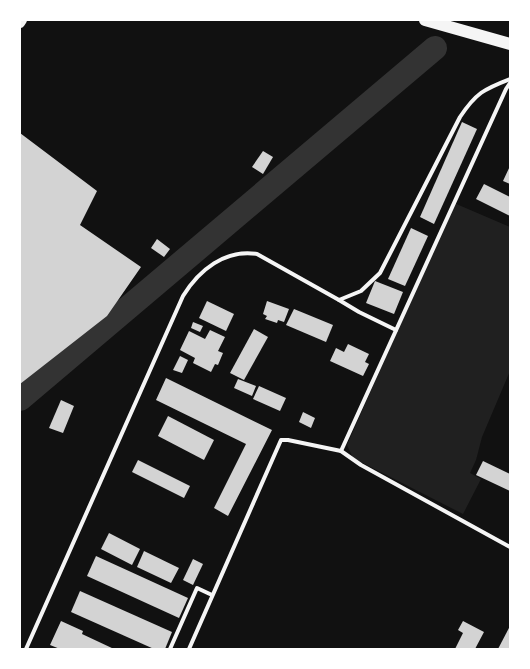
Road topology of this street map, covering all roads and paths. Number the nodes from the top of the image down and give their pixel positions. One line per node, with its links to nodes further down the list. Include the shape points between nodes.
1 (430, 21): 2 (main road)
2 (510, 44)
3 (510, 79): 5 (lane, via 487,88 470,101 380,274 361,291)
4 (510, 83): 6 (lane)
5 (339, 300): 6 (lane); 10 (lane, via 257,254 244,252 220,260 191,283)
6 (396, 330): 7 (lane)
7 (341, 451): 8 (lane, via 360,465); 9 (lane, via 281,440)
8 (510, 547)
9 (212, 595): 11 (lane, via 197,588); 12 (lane)
10 (26, 649)
11 (170, 649)
12 (189, 649)

